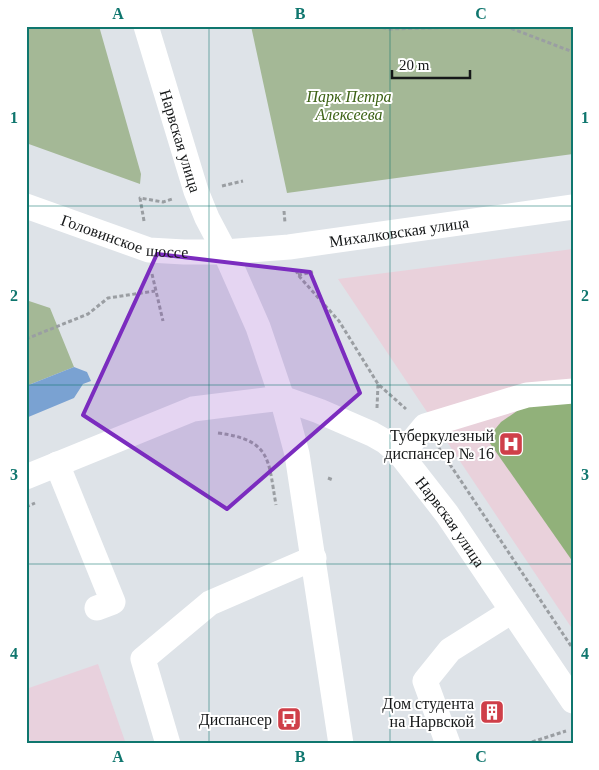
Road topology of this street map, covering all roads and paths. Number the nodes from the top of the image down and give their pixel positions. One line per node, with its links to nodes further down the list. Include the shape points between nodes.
1 (146, 26): 6 (street, Нарвская улица)
2 (376, 26): 3 (path, via 389,29)
3 (504, 26): 4 (path)
4 (573, 52)
5 (243, 181): 6 (path)
6 (196, 192): 9 (path, via 163,202 140,198); 10 (street, Нарвская улица)
7 (26, 206): 9 (street, Головинское шоссе)
8 (573, 207): 10 (street, Михалковская улица, via 289,247)
9 (148, 250): 10 (street, Головинское шоссе); 11 (path)
10 (225, 252): 15 (street, Нарвская улица, via 258,327)
11 (155, 291): 12 (path); 13 (path, via 108,298 88,314)
12 (164, 321)
13 (26, 339)
14 (573, 391): 17 (street, via 527,395 425,426)
15 (282, 398): 17 (street, Нарвская улица, via 372,434); 18 (street, via 192,409); 25 (street, Нарвская улица, via 297,454)
16 (210, 432): 23 (path, via 240,436 257,445 268,459)
17 (401, 455): 27 (street, Нарвская улица, via 448,514)
18 (57, 464): 19 (street); 22 (street)
19 (26, 477)
20 (328, 478): 21 (path)
21 (333, 480)
22 (67, 489): 24 (path); 26 (street, via 112,602)
23 (276, 505)
24 (26, 507)
25 (314, 558): 31 (street, via 210,603 143,659); 32 (street, Нарвская улица)
26 (97, 608)
27 (512, 611): 28 (street, Нарвская улица); 33 (street, via 450,650 425,681)
28 (573, 701)
29 (566, 730): 30 (path)
30 (532, 742)
31 (168, 744)
32 (341, 744)
33 (448, 744)

